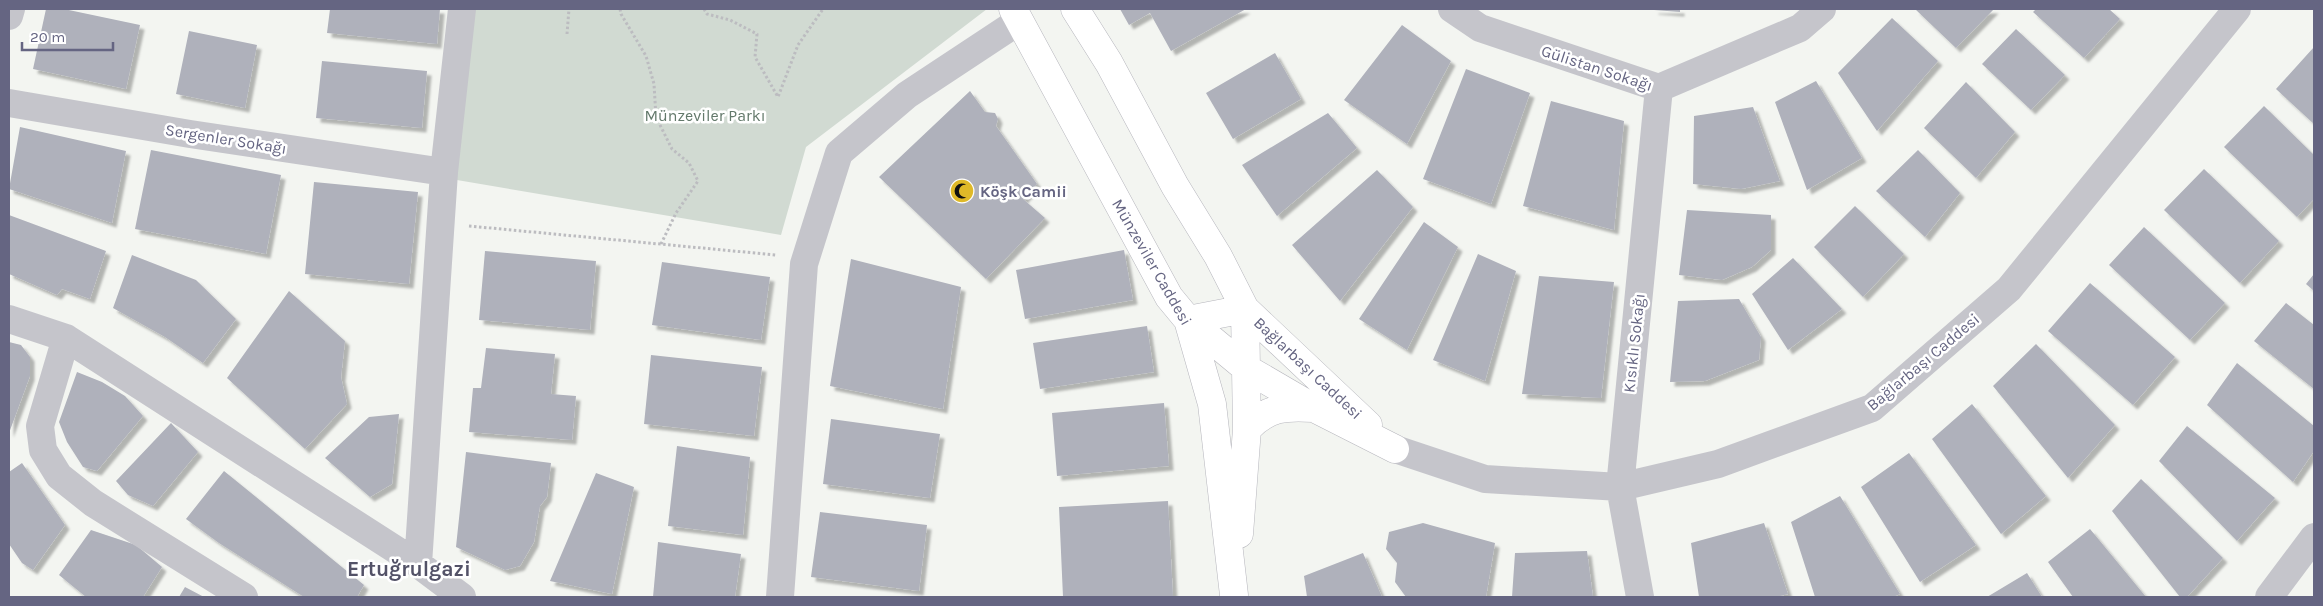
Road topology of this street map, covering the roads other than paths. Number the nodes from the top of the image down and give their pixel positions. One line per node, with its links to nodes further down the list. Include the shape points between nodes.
1 (11, 9): 8 (street)
2 (462, 9): 11 (street)
3 (1074, 9): 12 (main road, Münzeviler Caddesi, via 1109,63)
4 (1452, 9): 9 (street, Gülistan Sokağı, via 1480,28)
5 (1822, 9): 9 (street, Gülistan Sokağı, via 1800,28)
6 (2237, 9): 20 (street, Bağlarbaşı Caddesi, via 2009,290 1872,408 1718,464)
7 (1016, 15): 14 (main road, Münzeviler Caddesi, via 1169,297); 26 (street, via 907,95 839,153 804,264)
8 (9, 16)
9 (1659, 88): 20 (street, Kısıklı Sokağı)
10 (9, 103): 11 (street, Sergenler Sokağı)
11 (444, 172): 22 (street)
12 (1246, 309): 14 (main road, Bağlarbaşı Caddesi); 16 (main road, Münzeviler Caddesi); 19 (main road, Bağlarbaşı Caddesi)
13 (9, 319): 15 (street)
14 (1188, 320): 16 (main road, Bağlarbaşı Caddesi); 23 (main road, Münzeviler Caddesi, via 1212,404)
15 (66, 338): 22 (street); 24 (street, via 40,426 43,450 59,476 93,503)
16 (1247, 369): 17 (main road, Bağlarbaşı Caddesi); 18 (main road, Münzeviler Caddesi)
17 (1314, 408): 18 (main road, Bağlarbaşı Caddesi, via 1270,411 1258,417); 19 (main road, Bağlarbaşı Caddesi)
18 (1247, 429): 23 (main road, Münzeviler Caddesi)
19 (1395, 449): 20 (street, Bağlarbaşı Caddesi, via 1485,479)
20 (1620, 487): 27 (street, Kısıklı Sokağı)
21 (2314, 537): 28 (street)
22 (418, 564): 25 (street)
23 (1235, 596)
24 (244, 597)
25 (462, 597)
26 (780, 597)
27 (1640, 597)
28 (2269, 597)

